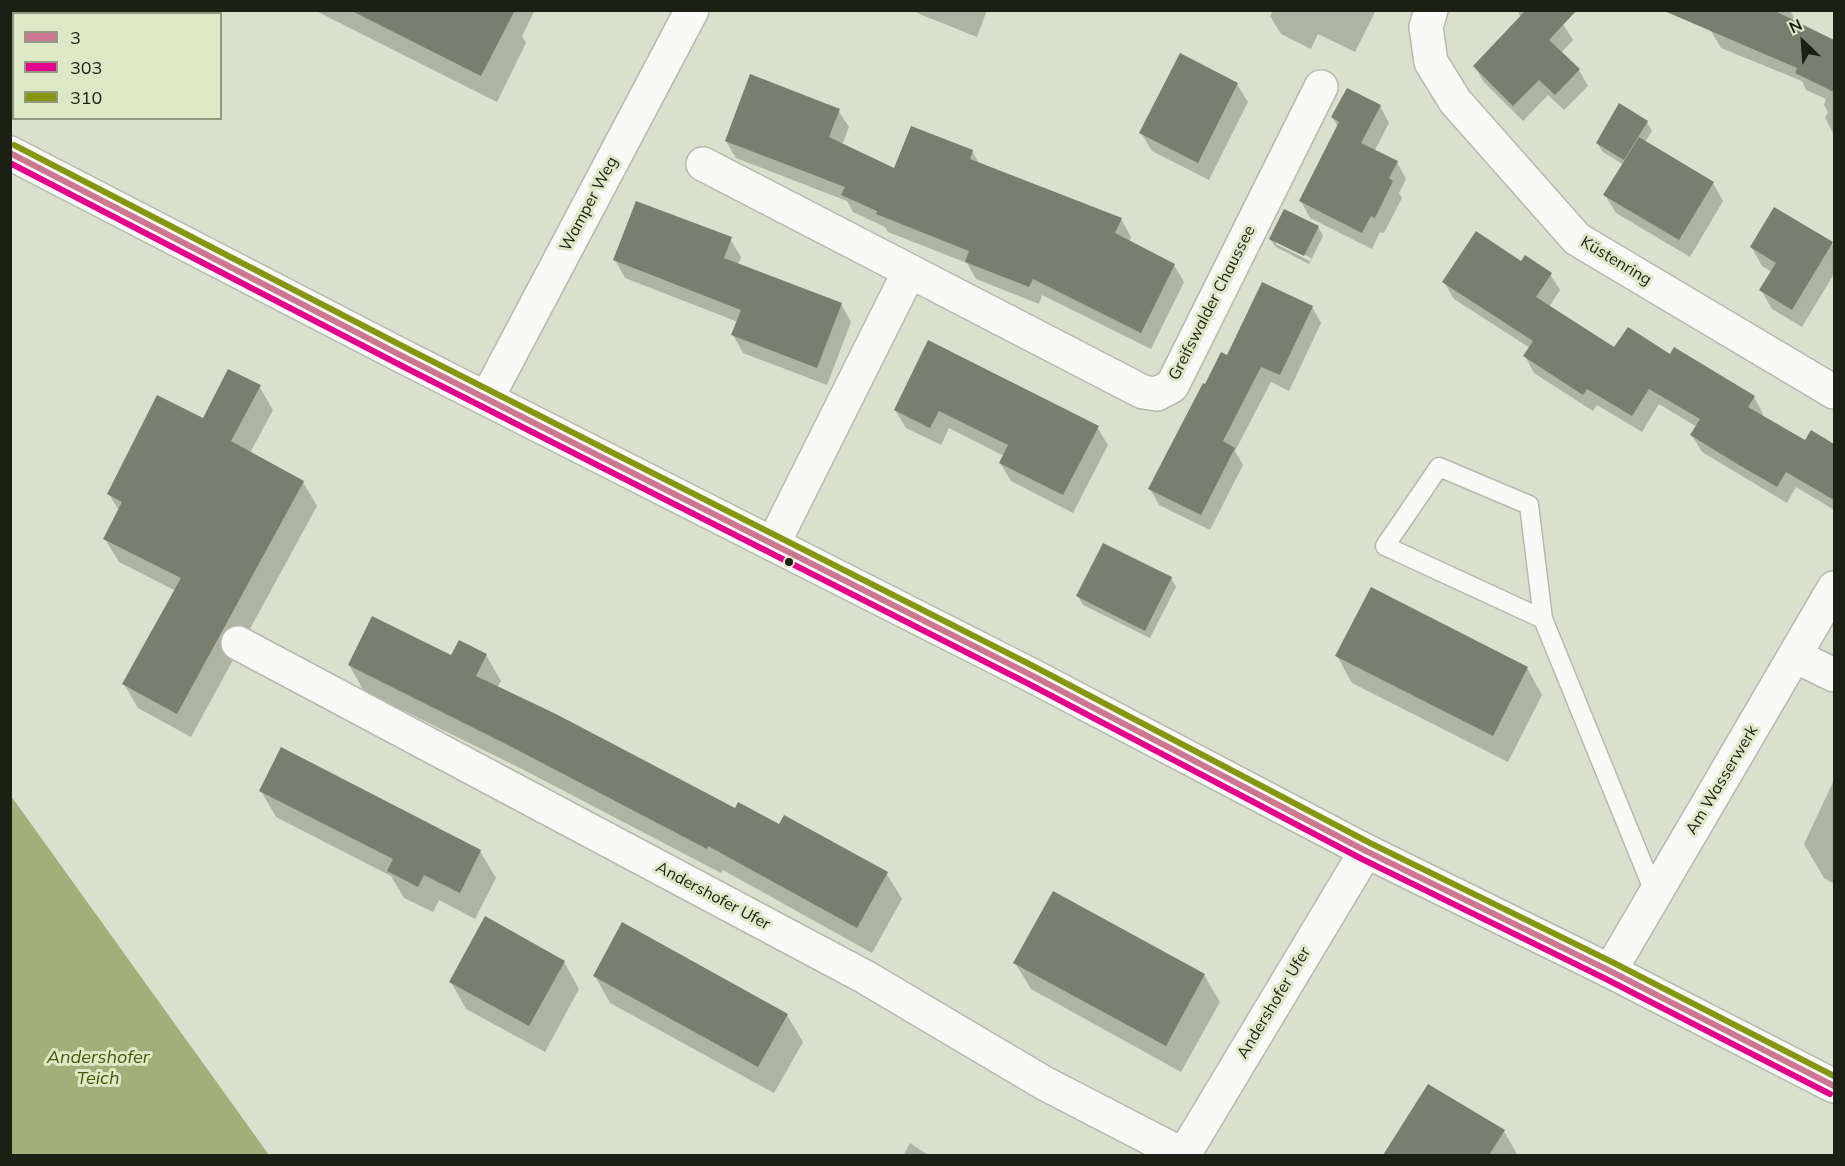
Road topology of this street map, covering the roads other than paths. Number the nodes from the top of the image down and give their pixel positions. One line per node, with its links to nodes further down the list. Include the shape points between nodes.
1 (692, 10): 8 (street, Wamper Weg)
2 (1431, 10): 7 (street, Küstenring, via 1426,27 1431,62 1455,101 1577,239)
3 (1321, 87): 6 (street, Greifswalder Chaussee, via 1172,386 1156,394 1143,392)
4 (10, 153): 8 (street)
5 (703, 164): 6 (street, Greifswalder Chaussee)
6 (909, 272): 9 (street)
7 (1834, 392)
8 (487, 398): 9 (street)
9 (773, 544): 15 (street)
10 (1834, 588): 13 (street, Am Wasserwerk)
11 (1543, 619): 11 (lane, via 1385,546 1439,467 1528,505); 16 (lane)
12 (238, 643): 19 (street, Andershofer Ufer, via 865,977 1044,1083)
13 (1795, 656): 14 (street); 16 (street, Am Wasserwerk)
14 (1834, 675)
15 (1366, 851): 17 (street); 19 (street, Andershofer Ufer)
16 (1654, 894): 17 (street, Am Wasserwerk)
17 (1610, 971): 18 (street)
18 (1834, 1086)
19 (1183, 1155)

